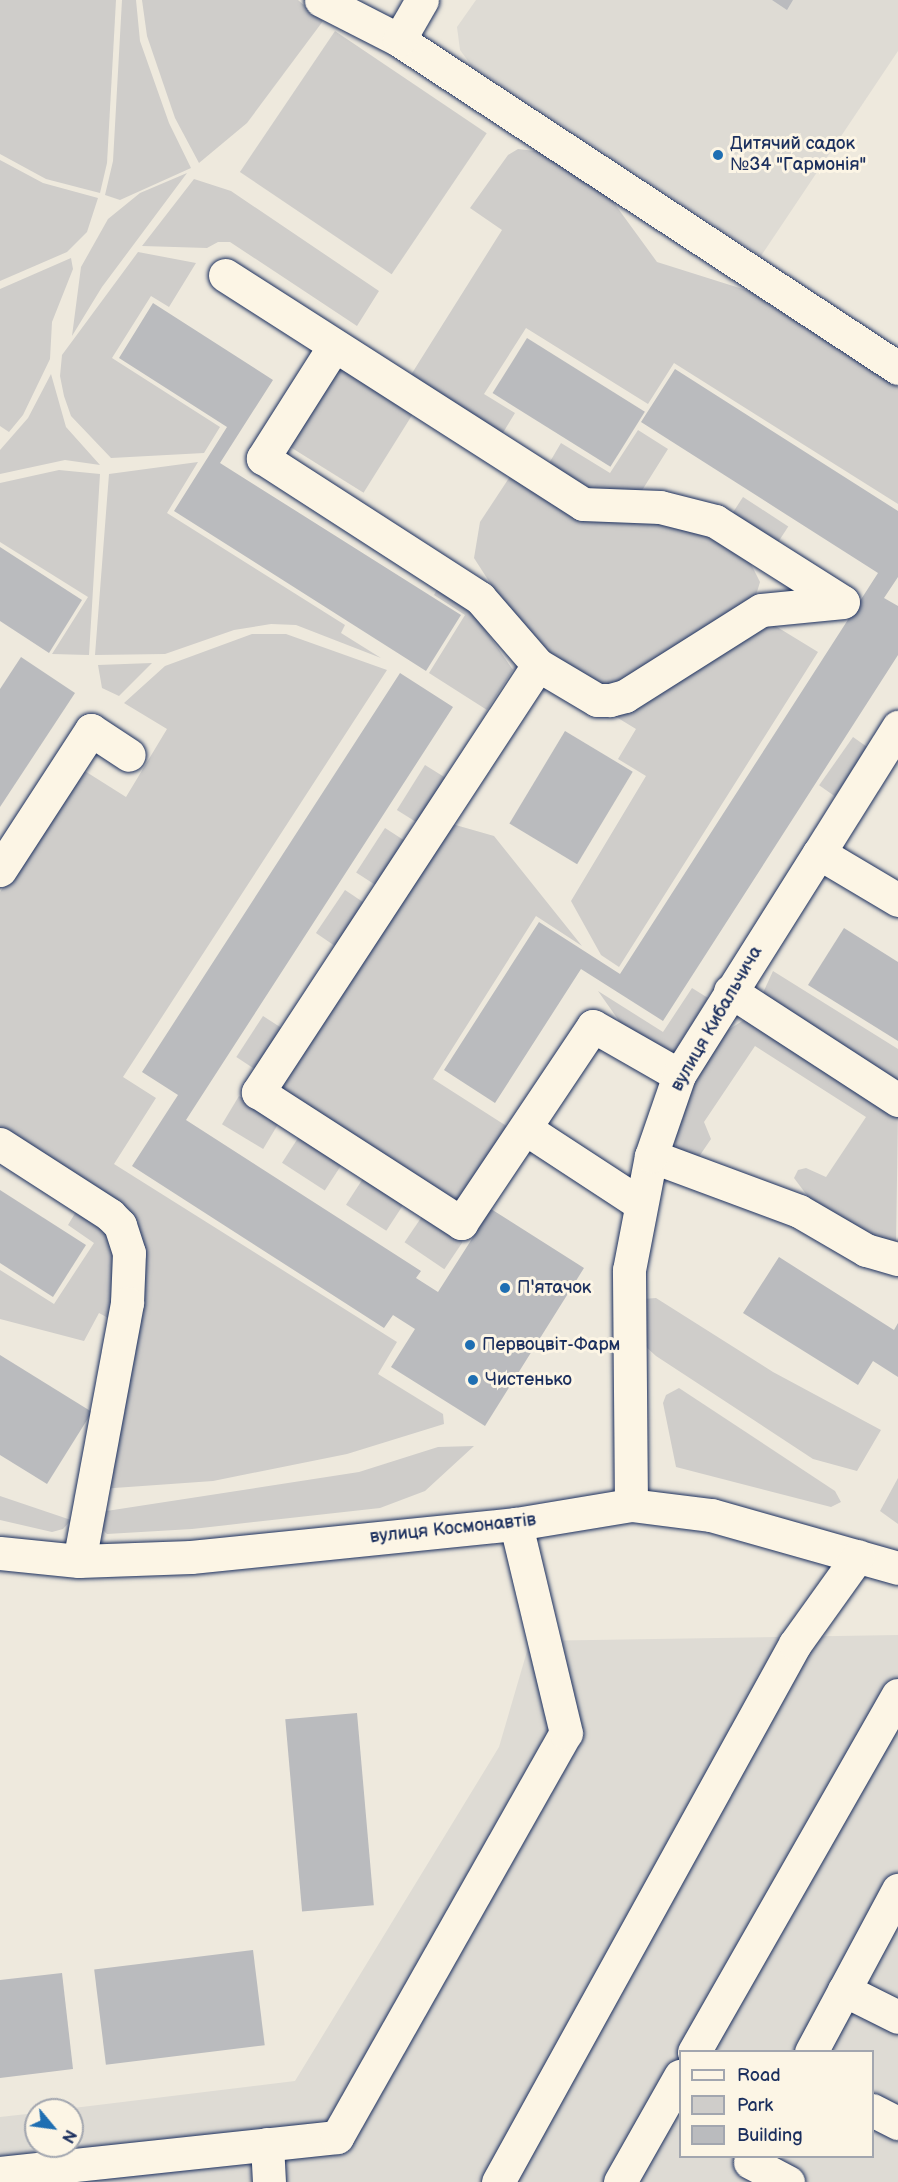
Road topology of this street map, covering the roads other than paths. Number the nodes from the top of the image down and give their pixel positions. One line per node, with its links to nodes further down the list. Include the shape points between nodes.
1 (321, 0): 3 (street)
2 (422, 0): 3 (street)
3 (399, 40): 6 (street)
4 (225, 275): 5 (street)
5 (334, 346): 7 (street, via 263,458 480,598); 7 (street, via 584,504 660,507 715,521 843,602 761,610 625,696 610,700 597,700)
6 (898, 368)
7 (538, 665): 16 (street, via 258,1092 460,1223)
8 (898, 727): 10 (street, вулиця Кибальчича)
9 (129, 755): 11 (street, via 91,730)
10 (819, 853): 12 (street); 13 (street, вулиця Кибальчича)
11 (0, 870)
12 (898, 900)
13 (730, 991): 14 (street, вулиця Кибальчича); 15 (street)
14 (679, 1075): 16 (street, via 593,1026); 18 (street, вулиця Кибальчича)
15 (898, 1100)
16 (526, 1129): 19 (street)
17 (0, 1144): 25 (street, via 110,1215 120,1226 129,1253 127,1304)
18 (651, 1156): 19 (street, вулиця Кибальчича); 20 (street, via 799,1211 866,1250)
19 (639, 1203): 21 (street, вулиця Кибальчича, via 629,1270)
20 (898, 1259)
21 (631, 1505): 22 (street, вулиця Космонавтів); 24 (street, вулиця Космонавтів, via 711,1515)
22 (516, 1524): 25 (street, вулиця Космонавтів, via 192,1557); 36 (street, via 566,1733 337,2137)
23 (0, 1553): 25 (street, вулиця Космонавтів)
24 (858, 1556): 26 (street, вулиця Космонавтів); 42 (street, via 795,1644)
25 (79, 1561)
26 (898, 1568)
27 (898, 1695): 31 (street)
28 (897, 1895): 29 (street)
29 (844, 1990): 30 (street); 32 (street)
30 (898, 2018)
31 (695, 2050)
32 (812, 2050)
33 (679, 2079): 43 (street)
34 (874, 2111): 35 (street)
35 (898, 2123)
36 (267, 2144): 38 (street); 41 (street)
37 (748, 2167): 44 (street)
38 (159, 2169): 40 (street)
39 (0, 2173): 40 (street)
40 (50, 2175)
41 (269, 2182)
42 (498, 2182)
43 (620, 2182)
44 (788, 2182)

